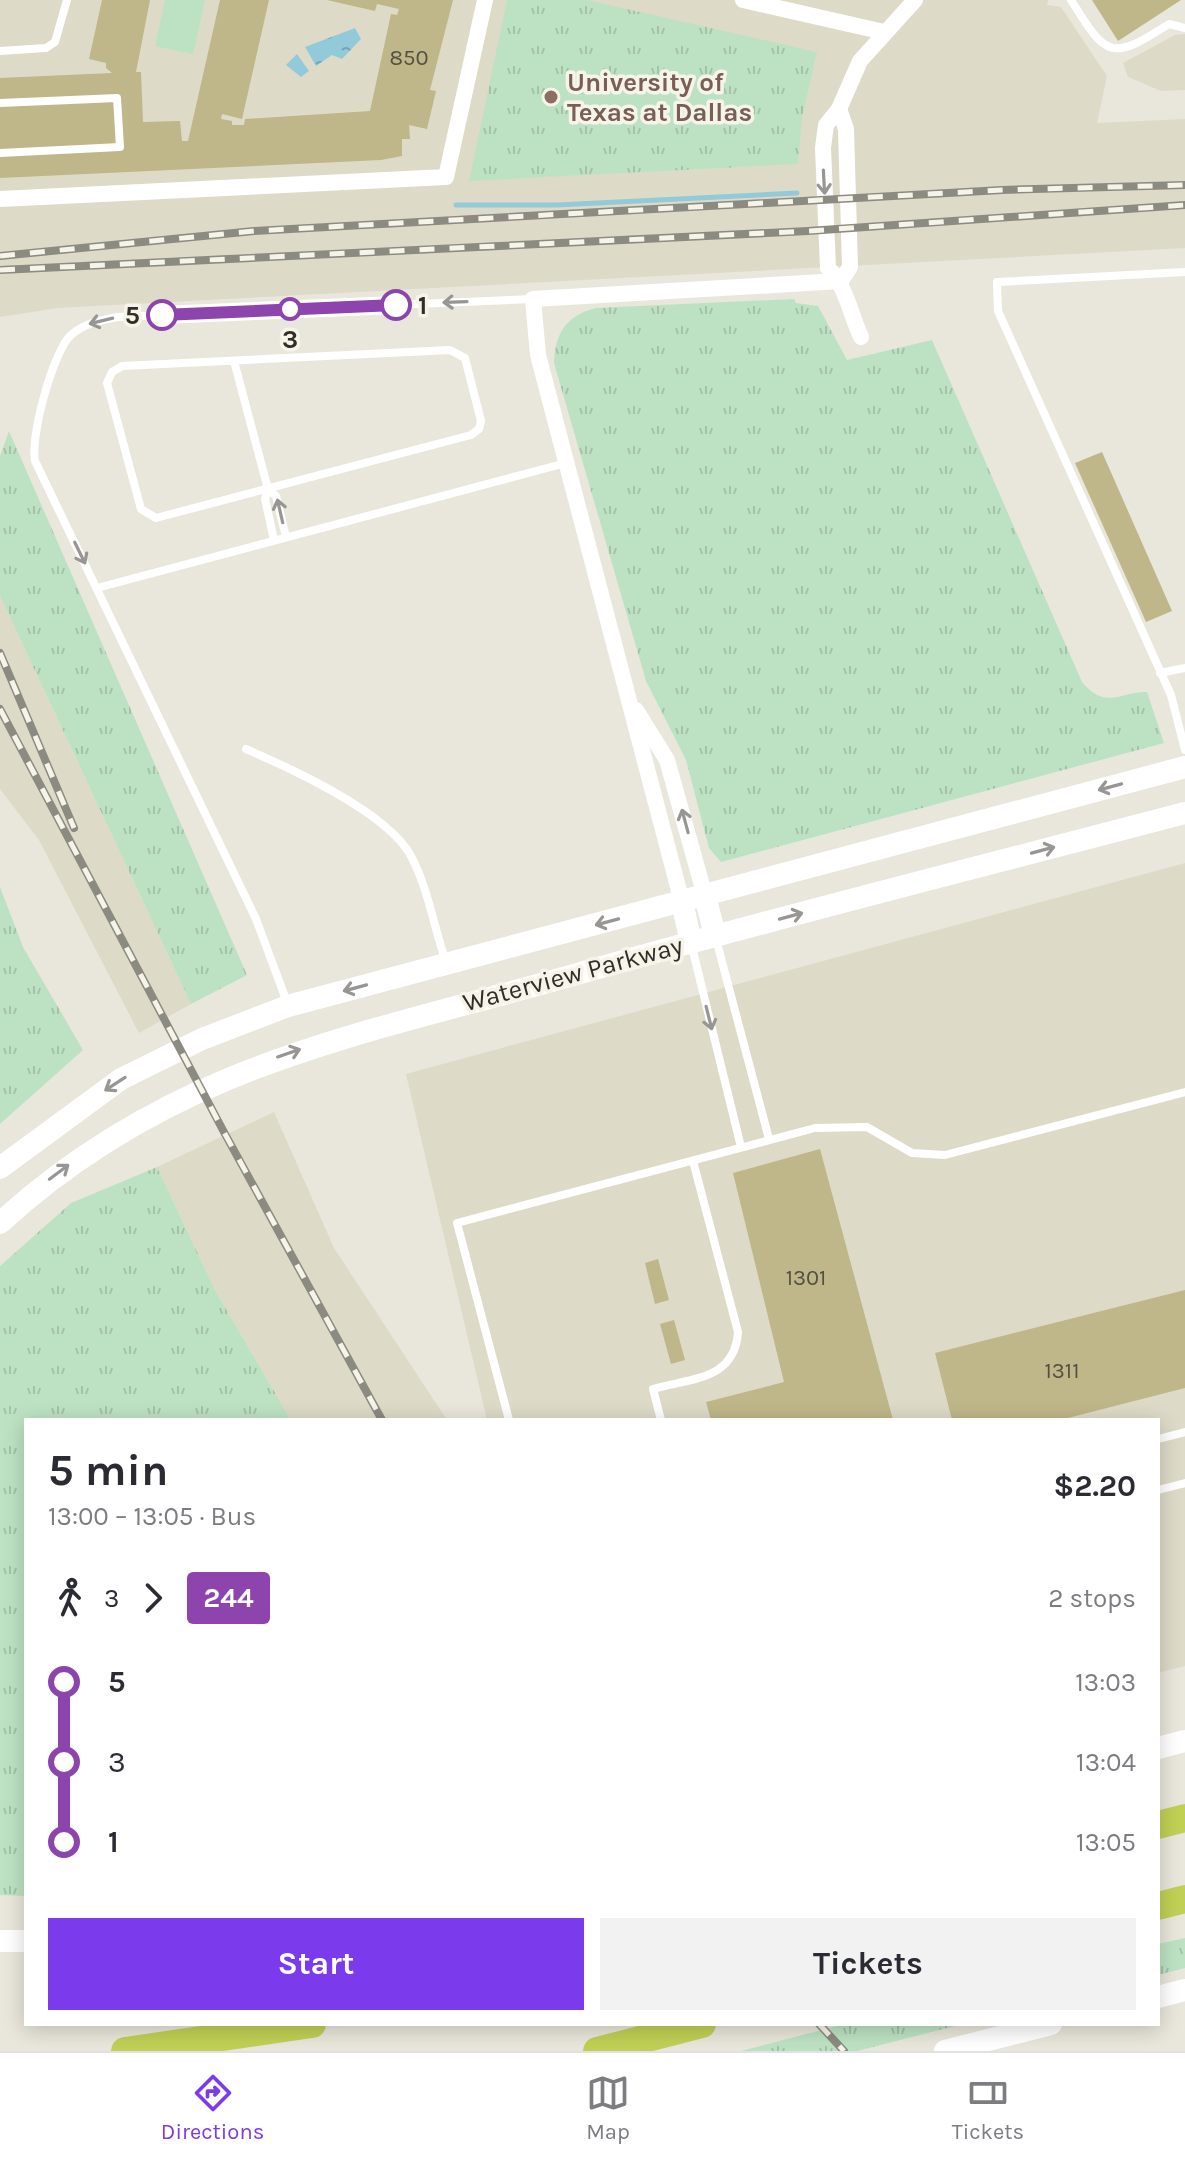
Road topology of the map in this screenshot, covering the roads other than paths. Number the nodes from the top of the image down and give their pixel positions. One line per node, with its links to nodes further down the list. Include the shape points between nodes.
1 (67, 0): 8 (lane, via 55,42 46,48)
2 (485, 0): 11 (street, via 446,177)
3 (743, 0): 7 (street)
4 (915, 0): 7 (street)
5 (1071, 0): 6 (lane, via 1099,41 1113,50 1128,49 1169,24)
6 (1185, 28)
7 (884, 32): 13 (street, via 860,61 839,109 846,129 850,267)
8 (0, 51)
9 (0, 103): 10 (lane, via 117,98 120,147)
10 (0, 153)
11 (0, 199)
12 (1185, 272): 23 (lane, via 997,282 998,311)
13 (841, 281): 14 (street); 15 (street)
14 (533, 299): 17 (street, via 533,334); 21 (lane, one-way to 21, via 91,322 69,337 58,358 32,449)
15 (861, 337)
16 (234, 361): 18 (lane); 18 (lane, via 122,366 107,383 141,509 149,517); 18 (lane, via 450,350 465,358 481,421 471,435)
17 (567, 463): 19 (lane); 24 (street)
18 (268, 489): 19 (lane, one-way to 18, via 276,496); 20 (lane, via 265,499)
19 (286, 537): 20 (lane)
20 (274, 540): 21 (lane)
21 (97, 588): 34 (lane, via 256,919)
22 (1185, 668): 23 (lane)
23 (1160, 673): 26 (lane)
24 (631, 703): 29 (street, one-way to 24, via 667,760); 30 (street)
25 (246, 749): 33 (lane, via 304,774 388,829 411,855)
26 (1185, 750)
27 (1185, 767): 29 (main road, Waterview Parkway, one-way to 29)
28 (1185, 813): 31 (main road, Waterview Parkway, one-way to 28)
29 (705, 896): 30 (main road, Waterview Parkway); 31 (main road)
30 (682, 902): 32 (main road); 33 (main road, Waterview Parkway, one-way to 33)
31 (715, 935): 32 (main road, Waterview Parkway); 36 (lane)
32 (691, 942): 37 (lane, one-way to 37); 40 (main road, Waterview Parkway, one-way to 32, via 102,1141 182,1097 291,1052)
33 (446, 963): 34 (main road, Waterview Parkway, one-way to 34)
34 (288, 1006): 39 (main road, Waterview Parkway, one-way to 39, via 202,1039 121,1079)
35 (1185, 1092): 36 (lane, via 945,1155 912,1153 867,1127 815,1128)
36 (769, 1139): 37 (lane)
37 (741, 1147): 38 (lane)
38 (693, 1161): 41 (lane, via 457,1223); 42 (lane, via 738,1332 737,1350 718,1371 653,1389)
39 (0, 1168)
40 (0, 1223)
41 (508, 1418)
42 (660, 1418)
43 (1185, 1432): 44 (lane)
44 (1160, 1438)
45 (1185, 1483): 46 (lane)
46 (1160, 1489)
47 (1185, 1741): 48 (main road)
48 (1160, 1747)
49 (1185, 1818): 50 (highway)
50 (1160, 1824)
51 (1185, 1899): 52 (highway)
52 (1160, 1905)
53 (1185, 1915): 54 (highway)
54 (1160, 1917)
55 (0, 1941): 56 (main road)
56 (24, 1941)
57 (1185, 1990): 58 (main road)
58 (1160, 1996)
59 (298, 2026): 62 (highway)
60 (694, 2026): 63 (highway)
61 (1043, 2026): 64 (main road)
62 (125, 2051)
63 (597, 2051)
64 (945, 2051)

